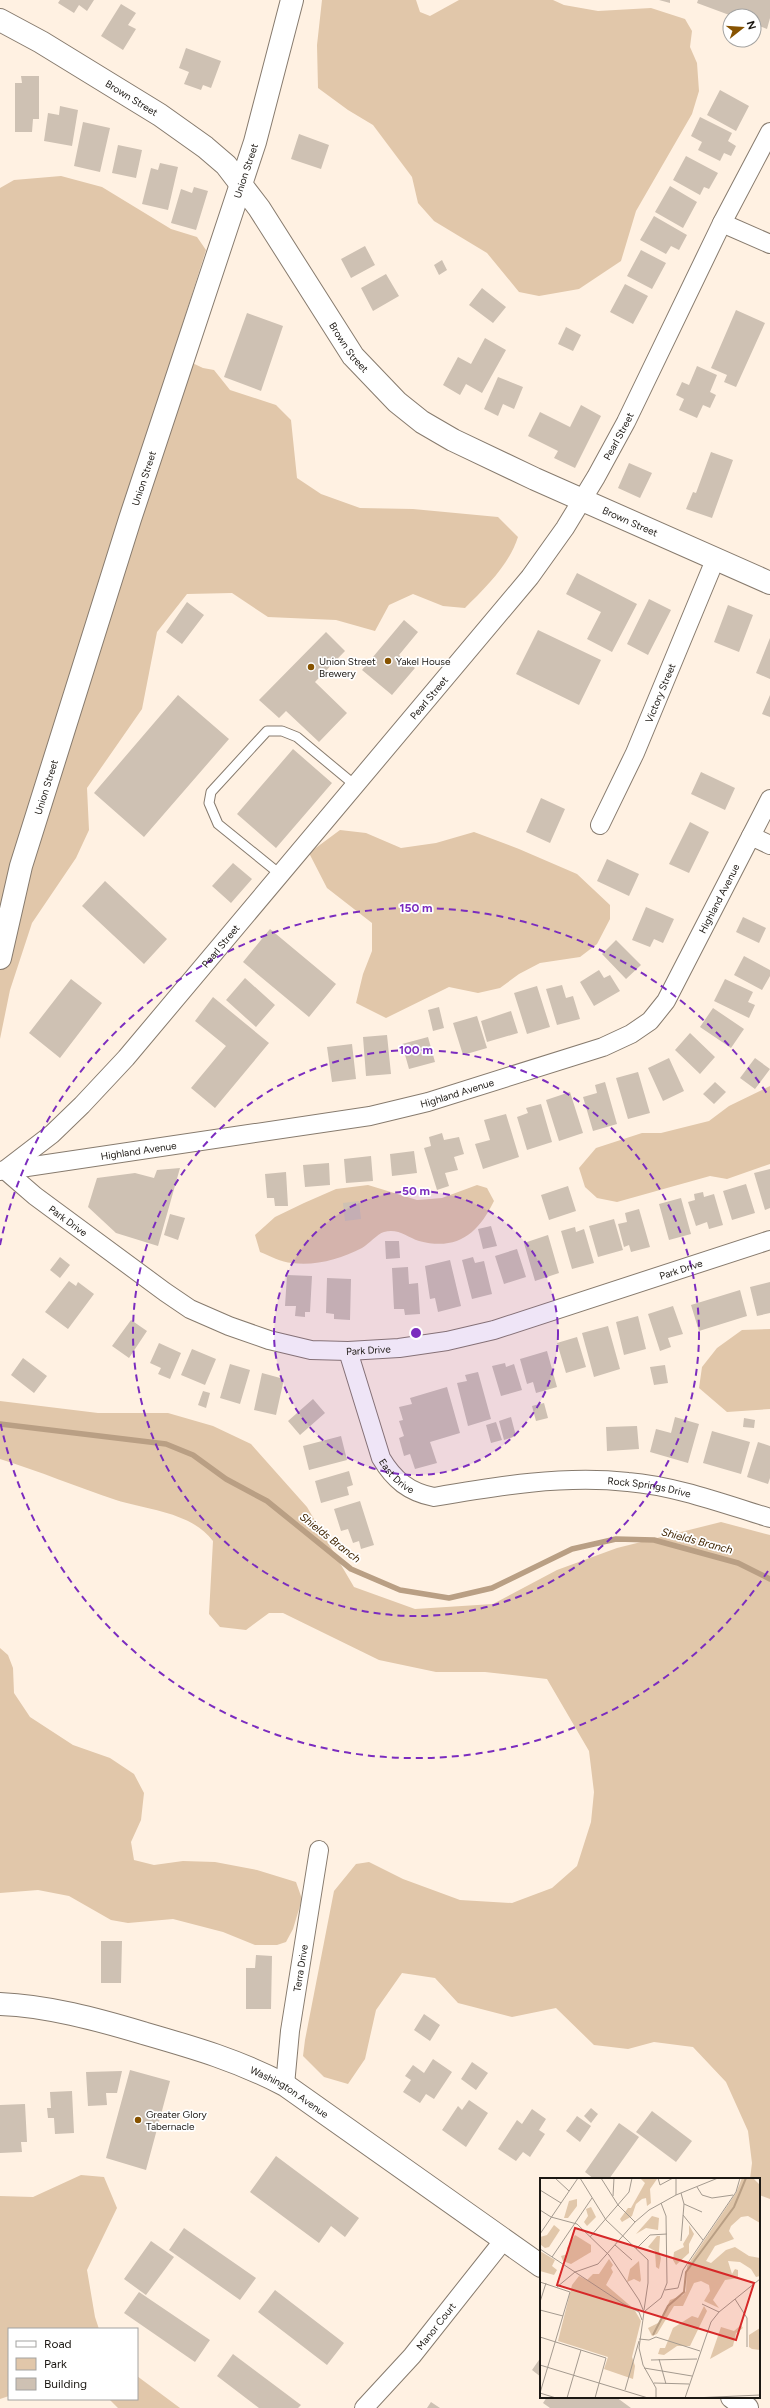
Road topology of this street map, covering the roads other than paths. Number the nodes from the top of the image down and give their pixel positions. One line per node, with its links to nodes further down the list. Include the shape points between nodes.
1 (292, 0): 4 (street, Union Street, via 271,86)
2 (0, 20): 4 (street, Brown Street, via 41,42 160,115 205,147)
3 (770, 132): 5 (street, Pearl Street)
4 (241, 183): 7 (street, Brown Street, via 260,208 342,340 368,374 397,402 422,422 453,440); 16 (street, Union Street, via 130,519 21,866)
5 (722, 223): 6 (street); 7 (street, Pearl Street, via 626,422)
6 (770, 244)
7 (582, 500): 8 (street, Brown Street); 10 (street, Pearl Street, via 530,577)
8 (715, 560): 9 (street, Brown Street); 12 (street, Victory Street, via 635,753)
9 (770, 583)
10 (356, 786): 15 (street, Pearl Street); 15 (lane, via 297,737 282,730 267,731 211,792 209,803 218,824)
11 (770, 800): 13 (street, Highland Avenue)
12 (600, 825)
13 (751, 836): 14 (street); 17 (street, Highland Avenue, via 666,1001 650,1021 632,1034 603,1047 428,1102 370,1116)
14 (770, 846)
15 (281, 875): 17 (street, Pearl Street, via 97,1090 52,1134)
16 (0, 958)
17 (2, 1166): 19 (street, Park Drive, via 126,1264 190,1309 269,1340 311,1350)
18 (770, 1240): 19 (street, Park Drive, via 494,1330 447,1341 399,1348)
19 (348, 1351): 20 (street, East Drive, via 381,1458 390,1473 404,1487 434,1497)
20 (525, 1483): 21 (street, Rock Springs Drive, via 584,1480 628,1482 661,1487)
21 (770, 1518)
22 (319, 1850): 24 (street, Terra Drive, via 290,2031)
23 (0, 2004): 24 (street, Washington Avenue, via 70,2014 128,2028 236,2061)
24 (285, 2085): 25 (street, Washington Avenue)
25 (504, 2240): 26 (street, Washington Avenue); 28 (street, Manor Court, via 412,2356)
26 (540, 2265)
27 (733, 2398): 29 (street)
28 (364, 2408)
29 (747, 2408)

